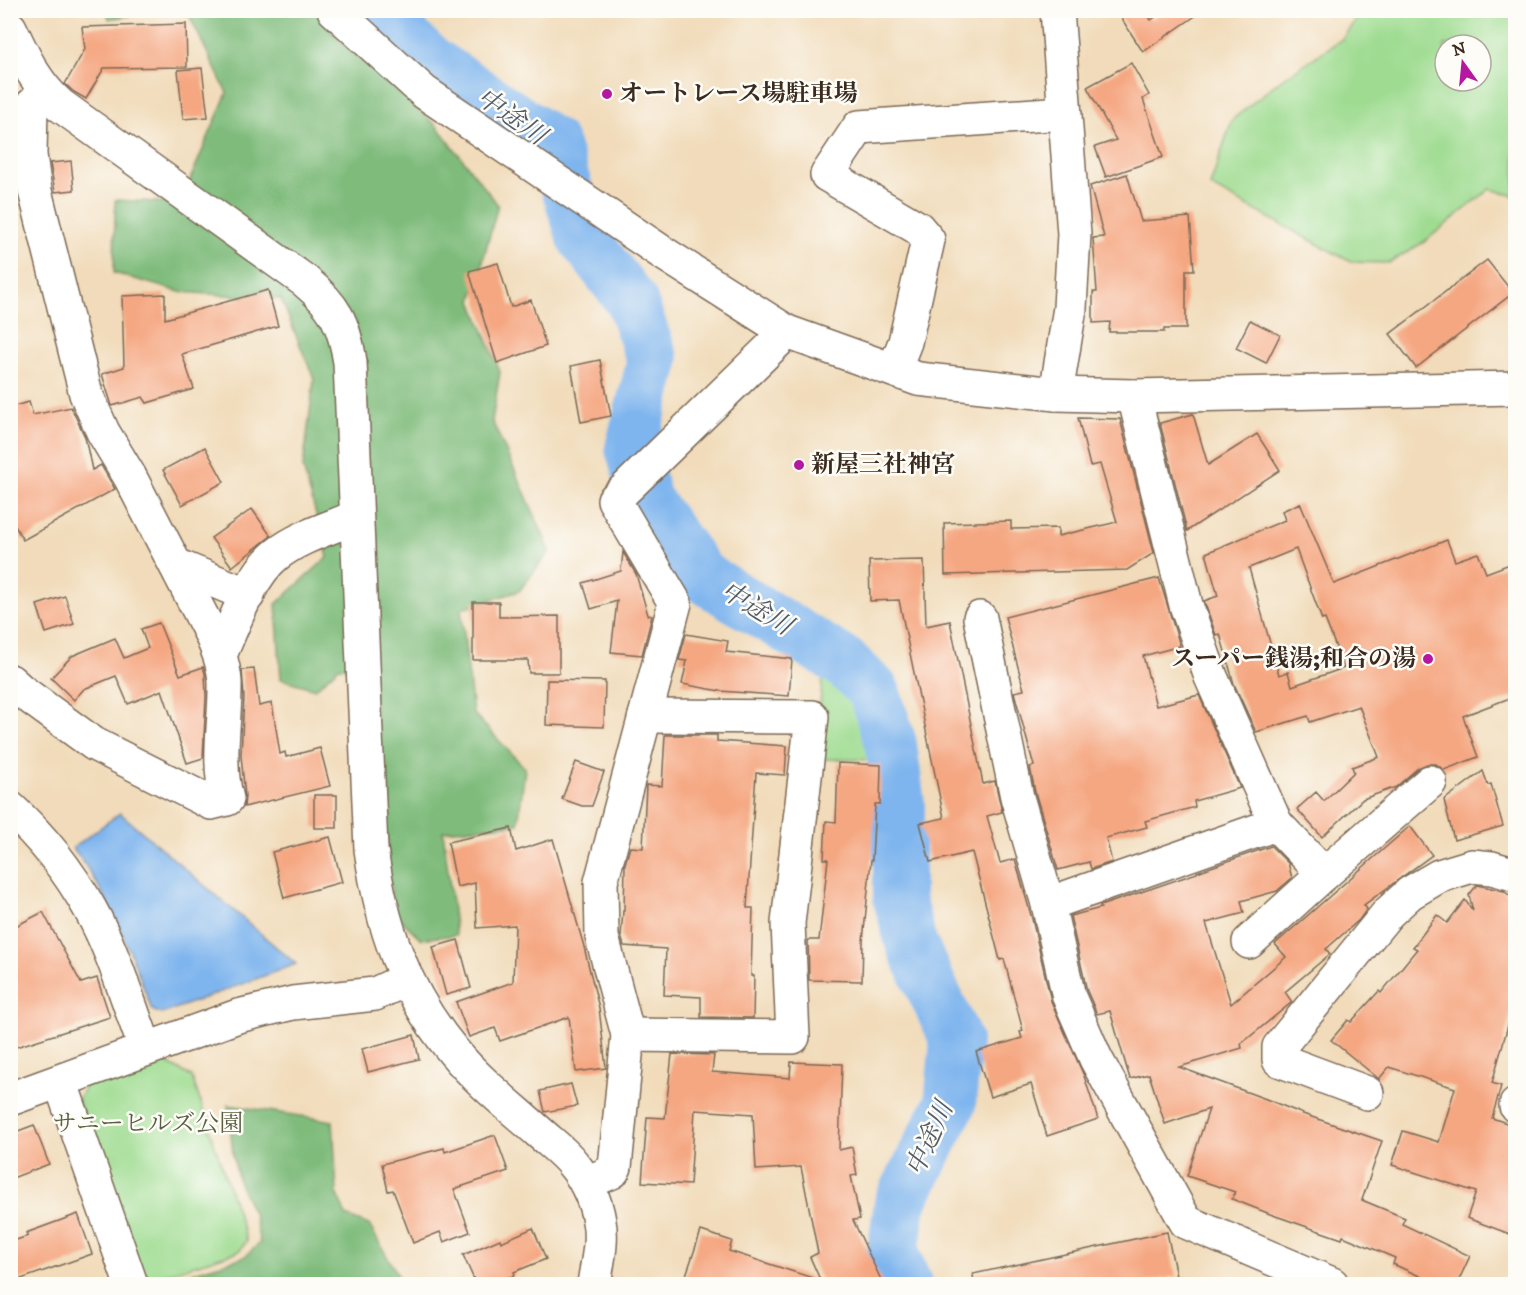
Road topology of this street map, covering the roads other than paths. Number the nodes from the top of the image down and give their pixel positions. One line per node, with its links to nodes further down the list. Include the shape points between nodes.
1 (334, 10): 6 (street, via 424,92)
2 (1057, 10): 5 (street)
3 (10, 28): 4 (street, via 34,77)
4 (46, 92): 11 (street, via 323,297 337,316 348,354); 12 (street, via 31,106 32,173 86,394)
5 (1064, 113): 7 (street, via 859,127 827,175 918,228 928,240 905,342); 9 (street, via 1074,234 1070,308)
6 (787, 332): 7 (street); 17 (street, via 614,500 675,603)
7 (894, 370): 9 (street, via 918,379)
8 (1515, 388): 10 (street)
9 (1056, 394): 10 (street)
10 (1134, 396): 20 (street, via 1186,605 1211,677)
11 (356, 517): 13 (street, via 277,553 255,579); 25 (street, via 371,849 384,922)
12 (176, 565): 13 (street); 15 (street)
13 (248, 595): 15 (street)
14 (980, 618): 23 (street, via 1017,797)
15 (220, 655): 16 (street, via 225,680 222,764 227,799 211,803 94,744)
16 (10, 681)
17 (645, 716): 26 (street, via 601,882 602,937); 26 (street, via 812,717 788,923 793,1037)
18 (1430, 782): 21 (street)
19 (10, 808): 27 (street, via 47,845 91,910)
20 (1276, 824): 21 (street); 23 (street)
21 (1324, 874): 24 (street)
22 (1515, 875): 29 (street, via 1472,866 1439,876 1410,893 1388,913 1279,1047 1279,1060)
23 (1048, 904): 34 (street, via 1069,997 1096,1059 1186,1222)
24 (1249, 942)
25 (407, 979): 27 (street, via 375,994 265,1008); 31 (street, via 431,1022 454,1052 557,1148)
26 (627, 1035): 31 (street, via 615,1167)
27 (146, 1049): 28 (street)
28 (60, 1081): 30 (street); 32 (street)
29 (1367, 1093)
30 (10, 1099)
31 (586, 1183): 33 (street, via 600,1232)
32 (131, 1284)
33 (594, 1284)
34 (1332, 1284)

